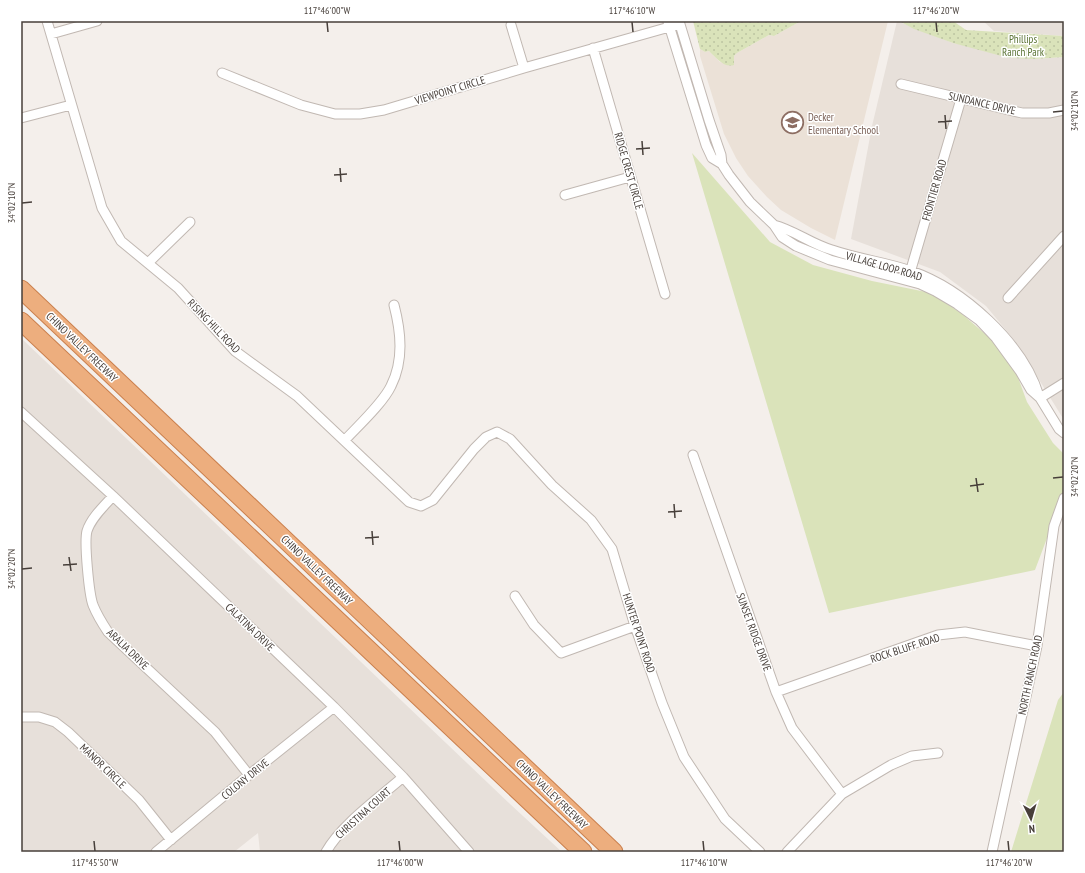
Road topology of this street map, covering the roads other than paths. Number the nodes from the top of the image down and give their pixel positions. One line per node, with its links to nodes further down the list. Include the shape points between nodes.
1 (47, 21): 6 (street, RISING HILL ROAD)
2 (98, 21): 6 (street)
3 (679, 22): 4 (street, VIEWPOINT CIRCLE); 15 (street, VILLAGE LOOP ROAD)
4 (669, 24): 7 (street, VIEWPOINT CIRCLE); 15 (street, VILLAGE LOOP ROAD, via 706,145 712,158)
5 (511, 25): 8 (street)
6 (51, 34): 12 (street, RISING HILL ROAD)
7 (593, 48): 8 (street, VIEWPOINT CIRCLE); 16 (street, RIDGE CREST CIRCLE)
8 (524, 68): 9 (street, VIEWPOINT CIRCLE, via 384,110 360,114 335,114 301,105)
9 (222, 73)
10 (901, 84): 11 (street, SUNDANCE DRIVE)
11 (961, 99): 13 (street, SUNDANCE DRIVE, via 1022,113); 22 (street, FRONTIER ROAD)
12 (71, 105): 14 (street); 21 (street, RISING HILL ROAD, via 102,208 121,241)
13 (1064, 110)
14 (21, 118)
15 (722, 164): 19 (street, VILLAGE LOOP ROAD, via 750,202)
16 (630, 177): 17 (street); 25 (street, RIDGE CREST CIRCLE)
17 (565, 195)
18 (190, 222): 21 (street)
19 (774, 225): 22 (street, VILLAGE LOOP ROAD, via 787,228 829,250); 23 (street, VILLAGE LOOP ROAD, via 782,236 816,255)
20 (1063, 237): 26 (street)
21 (148, 263): 34 (street, RISING HILL ROAD, via 178,288 235,351 297,396)
22 (911, 271): 23 (street, FRONTIER ROAD); 30 (street, VILLAGE LOOP ROAD, via 960,296 987,318 1021,359)
23 (908, 280): 30 (street, VILLAGE LOOP ROAD, via 935,291 979,320 996,338 1031,390)
24 (21, 289): 53 (highway, CHINO VALLEY FREEWAY)
25 (665, 294)
26 (1008, 298)
27 (394, 305): 34 (street, via 401,337 397,371 391,387)
28 (21, 321): 52 (highway, CHINO VALLEY FREEWAY)
29 (1064, 383): 30 (street)
30 (1040, 398): 33 (street, VILLAGE LOOP ROAD)
31 (21, 412): 36 (street, CALATINA DRIVE)
32 (497, 432): 34 (street, RISING HILL ROAD, via 486,437 433,500 421,506 409,502); 39 (street, HUNTER POINT ROAD, via 510,439 552,485 591,520 612,549)
33 (1064, 433)
34 (346, 440)
35 (693, 455): 41 (street, SUNSET RIDGE DRIVE)
36 (113, 496): 42 (street, CALATINA DRIVE); 45 (street, ARALIA DRIVE, via 94,518 85,542 92,603 99,618 108,632 215,732)
37 (1064, 498): 40 (street, NORTH RANCH ROAD, via 1054,526)
38 (515, 596): 39 (street, via 534,625 561,653)
39 (635, 626): 54 (street, HUNTER POINT ROAD, via 684,757 725,819)
40 (1037, 646): 41 (street, ROCK BLUFF ROAD, via 965,632 938,635); 56 (street, NORTH RANCH ROAD)
41 (776, 692): 47 (street, SUNSET RIDGE DRIVE, via 792,728)
42 (334, 707): 45 (street, COLONY DRIVE); 46 (street, CALATINA DRIVE)
43 (21, 717): 48 (street, MANOR CIRCLE, via 39,717 54,722 68,732 139,800)
44 (938, 753): 47 (street, via 912,756)
45 (249, 775): 48 (street, COLONY DRIVE)
46 (403, 777): 50 (street, CHRISTINA COURT, via 342,829); 51 (street, CALATINA DRIVE)
47 (842, 794): 55 (street)
48 (171, 840): 49 (street, COLONY DRIVE)
49 (156, 852)
50 (326, 852)
51 (469, 852)
52 (583, 852)
53 (614, 852)
54 (760, 852)
55 (787, 852)
56 (992, 852)

